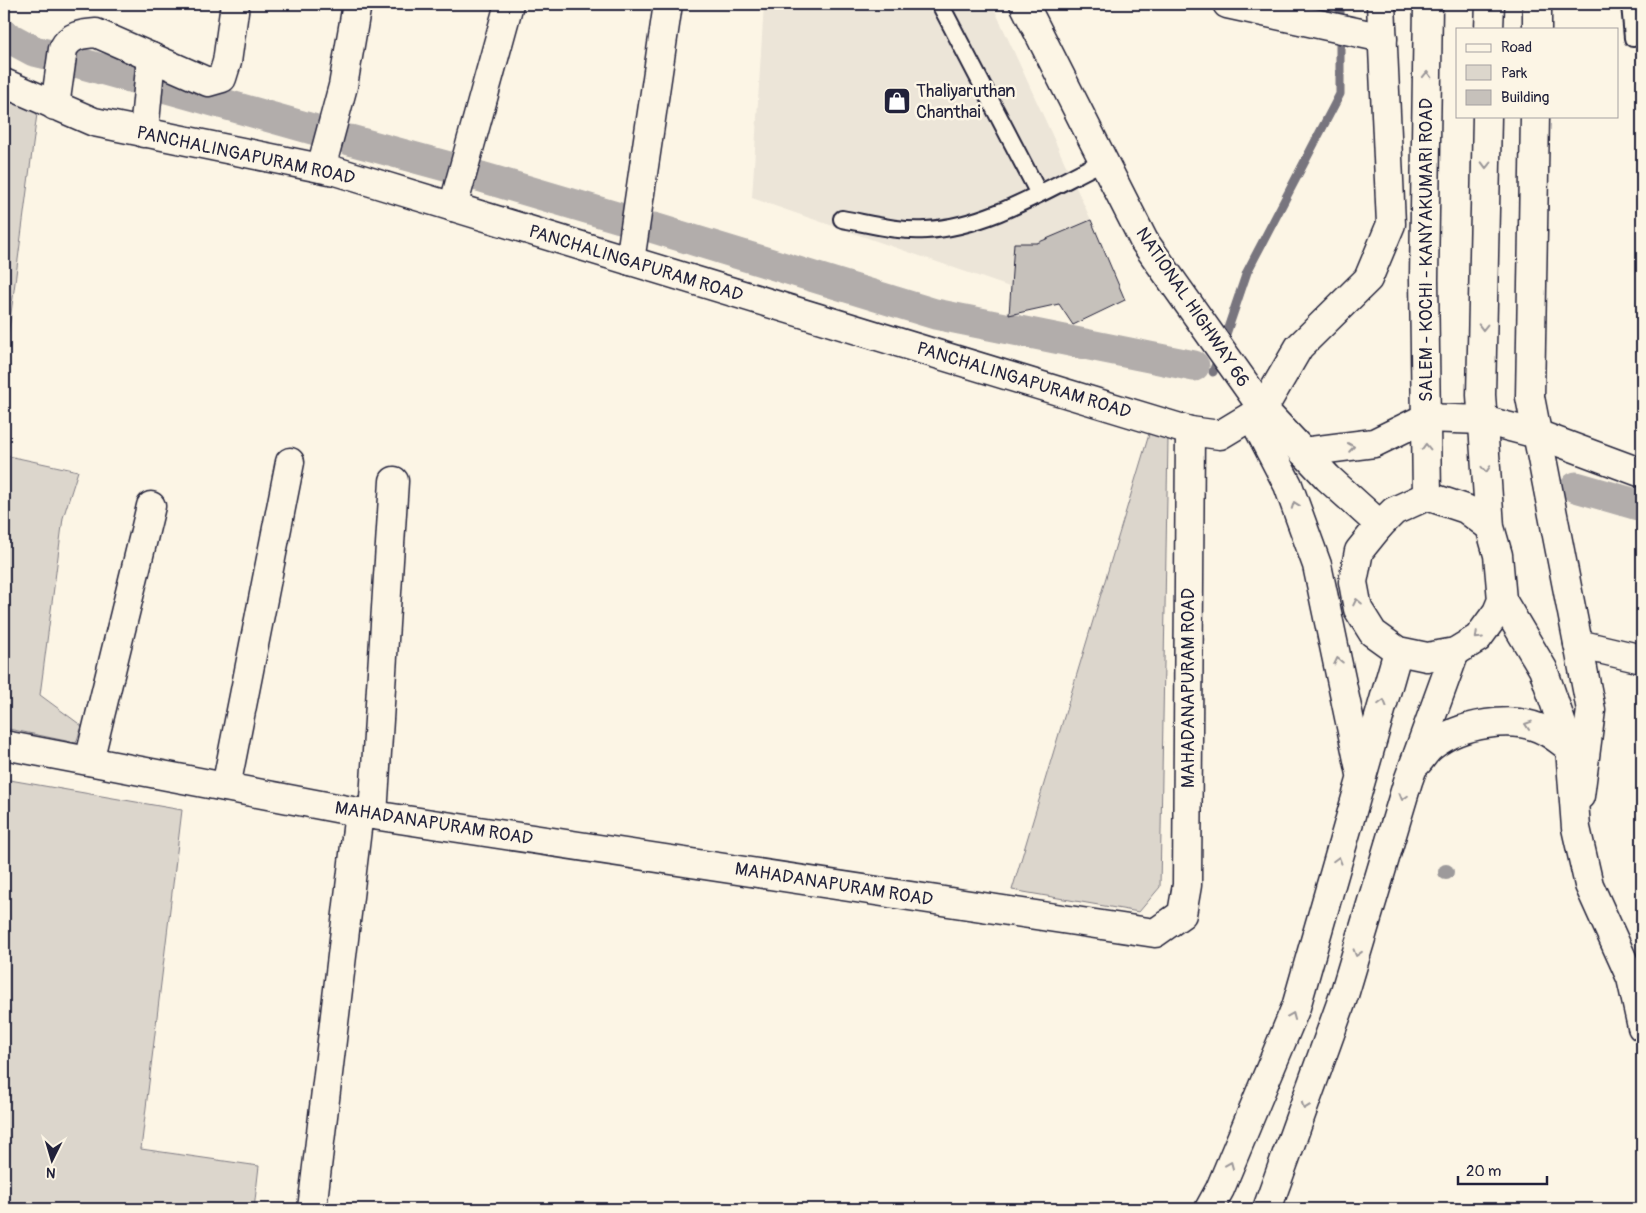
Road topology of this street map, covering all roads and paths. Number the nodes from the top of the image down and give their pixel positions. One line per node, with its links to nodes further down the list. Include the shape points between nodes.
1 (235, 4): 17 (main road, via 222,78 208,82)
2 (357, 4): 24 (main road, via 344,86)
3 (509, 4): 26 (main road)
4 (668, 4): 28 (main road)
5 (940, 4): 25 (lane)
6 (1024, 4): 23 (main road, NATIONAL HIGHWAY 66)
7 (1227, 4): 15 (main road)
8 (1382, 4): 15 (main road)
9 (1428, 4): 30 (main road, SALEM - KOCHI - KANYAKUMARI ROAD, one-way to 9)
10 (1490, 4): 13 (main road)
11 (1537, 4): 14 (main road)
12 (1630, 4): 16 (lane)
13 (1489, 28)
14 (1537, 28)
15 (1383, 38): 29 (main road, via 1390,224 1368,279 1299,346)
16 (1633, 38)
17 (152, 57): 19 (main road, via 96,33 74,37 63,49); 22 (main road)
18 (4, 83): 19 (main road, PANCHALINGAPURAM ROAD)
19 (55, 106): 22 (main road, PANCHALINGAPURAM ROAD, via 94,122)
20 (1487, 118): 31 (main road, one-way to 31)
21 (1535, 118): 33 (main road, via 1530,397)
22 (144, 133): 24 (main road, PANCHALINGAPURAM ROAD)
23 (1104, 161): 25 (lane); 29 (main road, NATIONAL HIGHWAY 66, via 1144,241)
24 (321, 168): 26 (main road, PANCHALINGAPURAM ROAD)
25 (1038, 192): 27 (lane, via 983,219 943,228 890,228)
26 (452, 207): 28 (main road, PANCHALINGAPURAM ROAD)
27 (842, 219)
28 (630, 261): 32 (main road, PANCHALINGAPURAM ROAD)
29 (1257, 412): 32 (main road, PANCHALINGAPURAM ROAD, via 1220,436); 34 (main road, NATIONAL HIGHWAY 66); 51 (main road, one-way to 29, via 1317,565)
30 (1425, 418): 31 (main road); 34 (main road, one-way to 30, via 1374,443); 38 (main road, SALEM - KOCHI - KANYAKUMARI ROAD, one-way to 30)
31 (1483, 420): 33 (main road); 41 (main road, one-way to 41)
32 (1190, 431): 53 (main road, MAHADANAPURAM ROAD, via 1188,885 1182,914 1155,933)
33 (1537, 434): 36 (main road); 43 (main road)
34 (1303, 452): 40 (main road, NATIONAL HIGHWAY 66)
35 (290, 462): 52 (main road)
36 (1642, 473)
37 (394, 481): 53 (main road)
38 (1427, 496): 40 (main road, via 1394,510); 41 (main road, via 1466,509)
39 (151, 506): 49 (main road)
40 (1380, 525): 44 (main road, one-way to 40, via 1373,633 1358,609 1353,582 1359,552)
41 (1490, 527): 42 (main road, via 1498,555)
42 (1502, 600): 45 (main road, one-way to 45, via 1478,638); 48 (main road, via 1543,669)
43 (1578, 644): 46 (main road); 54 (main road, via 1591,710)
44 (1398, 651): 45 (main road, via 1426,657); 51 (main road, one-way to 44)
45 (1456, 652): 50 (main road)
46 (1642, 659)
47 (4, 745): 49 (main road, MAHADANAPURAM ROAD)
48 (1570, 748): 50 (main road, one-way to 50, via 1544,730 1517,721 1493,721 1432,746); 54 (main road)
49 (89, 761): 52 (main road, MAHADANAPURAM ROAD)
50 (1412, 768): 58 (main road, one-way to 58, via 1344,995)
51 (1362, 778): 57 (main road, one-way to 51, via 1220,1189 1296,1007)
52 (226, 787): 53 (main road, MAHADANAPURAM ROAD)
53 (366, 813): 56 (main road)
54 (1576, 828): 55 (main road, via 1589,885 1631,978)
55 (1642, 1027)
56 (312, 1209)
57 (1208, 1209)
58 (1267, 1209)

